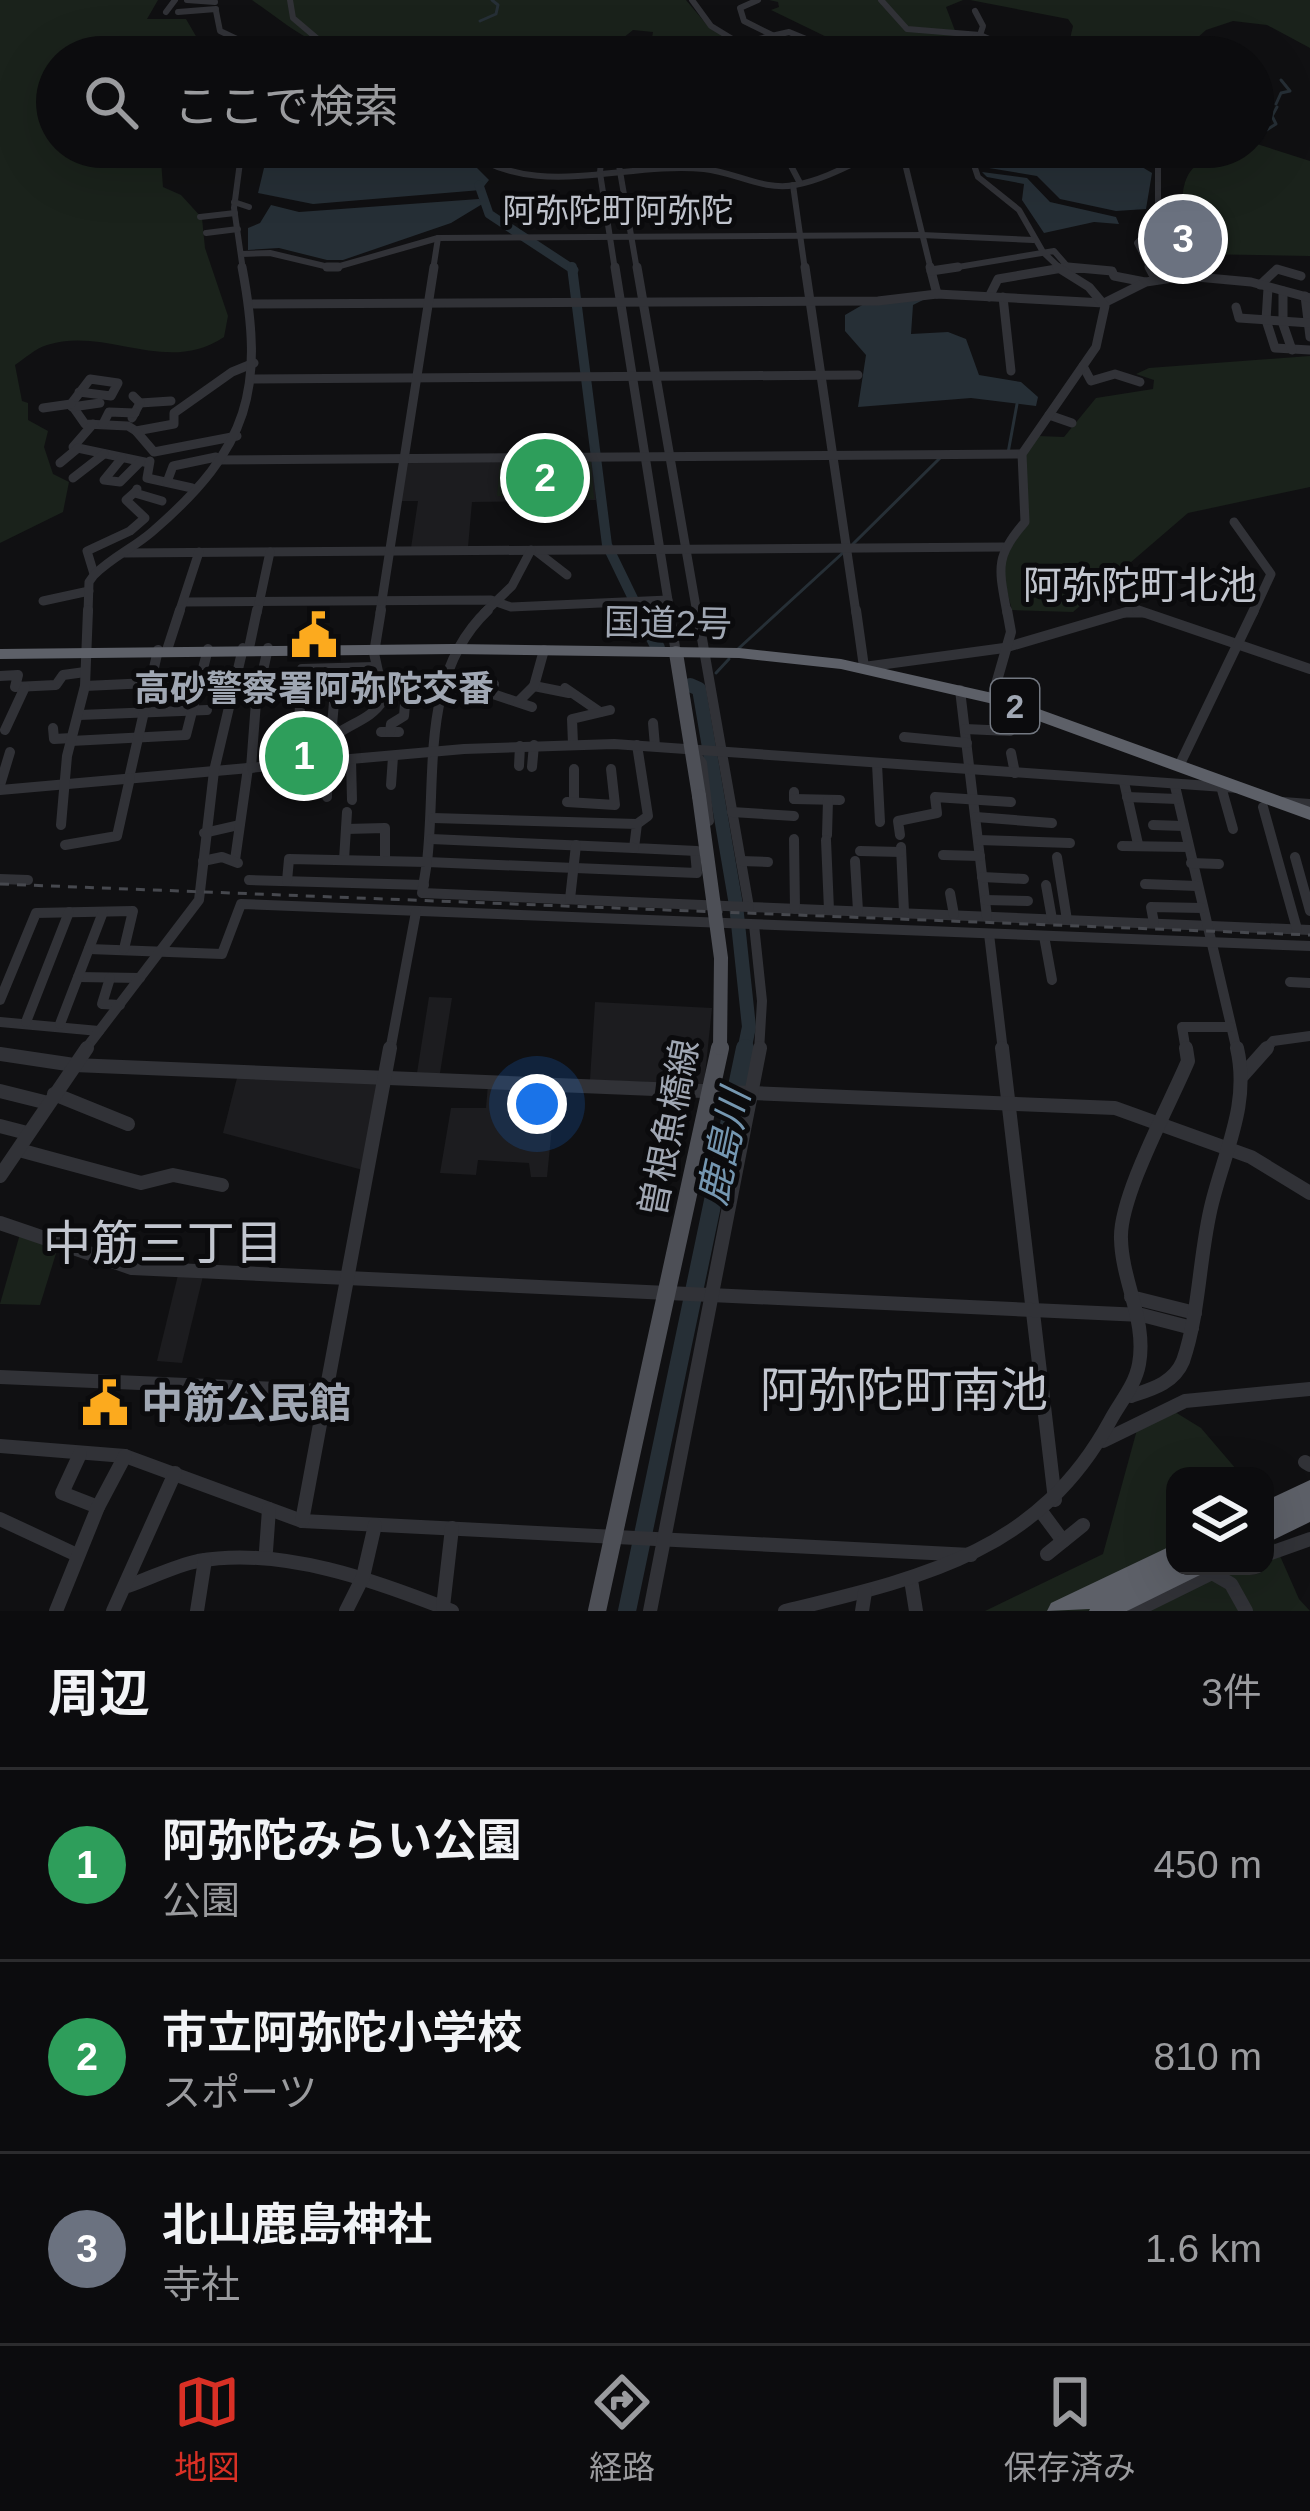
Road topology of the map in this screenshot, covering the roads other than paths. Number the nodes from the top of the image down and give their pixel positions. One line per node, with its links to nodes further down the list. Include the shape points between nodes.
1 (175, 0): 7 (street, via 169,12)
2 (187, 0): 7 (street)
3 (290, 0): 12 (street, via 292,18)
4 (692, 0): 13 (street)
5 (758, 0): 9 (street, via 740,8 744,20)
6 (881, 0): 10 (street, via 907,29)
7 (216, 7): 11 (street, via 220,31)
8 (975, 11): 10 (street, via 983,26)
9 (772, 35): 14 (street); 15 (street)
10 (978, 35)
11 (230, 36)
12 (314, 36)
13 (729, 36)
14 (768, 36)
15 (801, 36)
16 (238, 168): 28 (street)
17 (490, 168): 26 (street)
18 (600, 168): 26 (street)
19 (620, 168): 25 (street)
20 (790, 168): 27 (street)
21 (837, 168): 27 (street)
22 (906, 168): 34 (street)
23 (973, 168): 38 (street, via 1016,206)
24 (1158, 168): 47 (street, via 1157,220 1137,243)
25 (621, 172): 26 (street); 27 (street, via 696,168); 35 (street)
26 (600, 173): 37 (street)
27 (797, 184): 33 (street)
28 (235, 207): 29 (street); 30 (street); 31 (street)
29 (249, 207)
30 (200, 217)
31 (238, 229): 32 (street); 40 (street)
32 (206, 233)
33 (801, 235): 34 (street); 35 (street); 55 (street)
34 (922, 235): 38 (street); 44 (street)
35 (631, 237): 37 (street); 57 (street)
36 (438, 238): 37 (street); 40 (street, via 339,268 270,253); 58 (street)
37 (610, 238): 56 (street)
38 (1033, 240): 39 (street)
39 (1042, 252): 42 (street); 44 (street)
40 (243, 259): 41 (street); 60 (street)
41 (232, 266)
42 (1065, 268): 47 (street); 53 (street, via 998,279); 59 (street)
43 (1310, 268): 45 (street)
44 (932, 271): 50 (street)
45 (1301, 276): 48 (street, via 1276,269); 49 (street)
46 (1207, 278): 47 (street); 48 (street); 51 (street)
47 (1150, 281): 59 (street)
48 (1264, 286): 49 (street); 62 (street)
49 (1287, 291): 52 (street); 63 (street)
50 (937, 294): 53 (street); 55 (street)
51 (1208, 295)
52 (1308, 295): 64 (street)
53 (989, 297): 54 (street)
54 (1003, 297): 59 (street); 70 (street)
55 (811, 300): 57 (street); 71 (street)
56 (620, 302): 57 (street); 58 (street); 73 (street)
57 (644, 302): 74 (street)
58 (428, 303): 60 (street); 75 (street)
59 (1104, 303): 69 (street, via 1099,340)
60 (253, 304): 68 (street)
61 (1236, 307): 62 (street, via 1235,316)
62 (1265, 320): 63 (street); 66 (street, via 1275,348)
63 (1282, 322): 64 (street); 66 (street)
64 (1307, 323): 65 (street)
65 (1310, 338)
66 (1292, 350): 67 (street)
67 (1310, 350)
68 (254, 363): 77 (street); 87 (street, via 235,367 174,413 173,425)
69 (1083, 366): 78 (street, via 1102,386 1114,374); 84 (street)
70 (1011, 371)
71 (822, 375): 72 (street); 74 (street); 93 (street)
72 (858, 375)
73 (632, 376): 74 (street); 75 (street); 94 (street)
74 (657, 376): 95 (street)
75 (417, 377): 77 (street); 98 (street)
76 (121, 379): 83 (street, via 90,380)
77 (253, 379): 88 (street)
78 (1140, 382)
79 (171, 401): 81 (street)
80 (100, 403): 83 (street)
81 (136, 404): 86 (street); 87 (street)
82 (43, 408): 83 (street)
83 (71, 411): 86 (street)
84 (1049, 416): 85 (street); 92 (street)
85 (1072, 423)
86 (98, 424): 87 (street); 89 (street, via 72,445)
87 (132, 428): 90 (street)
88 (236, 436): 90 (street); 97 (street)
89 (78, 448): 91 (street); 99 (street)
90 (154, 452): 100 (street)
91 (104, 454): 96 (street); 101 (street)
92 (1022, 454): 93 (street); 110 (street, via 1025,522)
93 (832, 456): 95 (street); 111 (street)
94 (645, 457): 95 (street); 98 (street); 114 (street)
95 (671, 457): 112 (street)
96 (122, 458): 100 (street); 100 (street, via 104,480 120,482)
97 (218, 458): 98 (street); 103 (street, via 173,466); 104 (street)
98 (404, 460): 115 (street)
99 (60, 463)
100 (144, 463): 102 (street)
101 (75, 475)
102 (147, 478): 103 (street); 105 (street)
103 (166, 482): 104 (street)
104 (192, 488): 118 (street)
105 (134, 492): 106 (street); 109 (street, via 126,500 144,512 143,521)
106 (162, 501)
107 (1234, 523): 128 (street, via 1271,574)
108 (109, 528): 109 (street)
109 (106, 541): 119 (street, via 86,553)
110 (1004, 547): 111 (street); 134 (street, via 999,571 1012,632)
111 (846, 548): 112 (street); 141 (street)
112 (686, 549): 114 (street); 138 (street)
113 (533, 550): 114 (street); 115 (street); 120 (street); 123 (street)
114 (661, 550): 122 (street)
115 (389, 551): 117 (street); 126 (street)
116 (199, 552): 117 (street); 118 (street); 125 (street)
117 (270, 552): 127 (street)
118 (125, 553): 119 (street)
119 (94, 574): 121 (street)
120 (567, 574)
121 (89, 591): 124 (street); 137 (street)
122 (668, 600): 123 (street, via 511,607); 139 (street)
123 (496, 601): 126 (street); 133 (street)
124 (44, 602)
125 (185, 602): 127 (street); 135 (street)
126 (382, 602): 127 (street); 132 (street)
127 (259, 603): 129 (street)
128 (1238, 644): 134 (street, via 1135,609); 144 (street); 186 (street)
129 (246, 648): 130 (highway, 国道2号 / 2); 131 (highway, 国道2号 / 2); 191 (street)
130 (268, 648): 132 (highway, 国道2号 / 2); 187 (street)
131 (208, 649): 135 (highway, 国道2号 / 2); 160 (street)
132 (375, 649): 133 (highway, 国道2号 / 2); 142 (street)
133 (453, 649): 136 (highway, 国道2号 / 2); 154 (street)
134 (1004, 649): 141 (street); 156 (street)
135 (162, 650): 137 (highway, 国道2号 / 2); 147 (street)
136 (544, 650): 139 (highway, 国道2号 / 2); 149 (street)
137 (86, 652): 140 (highway, 国道2号 / 2); 145 (street)
138 (706, 652): 139 (highway, 国道2号 / 2); 141 (highway, 国道2号 / 2); 177 (street)
139 (676, 653): 177 (main road, 曽根魚橋線)
140 (0, 654)
141 (865, 667): 151 (highway, 国道2号 / 2)
142 (374, 668): 143 (street); 153 (street)
143 (337, 669): 152 (street); 167 (street, via 302,669 298,741)
144 (1310, 669)
145 (85, 672): 148 (street); 150 (street, via 63,675 56,686)
146 (0, 676): 150 (street, via 18,675 14,687)
147 (149, 683): 148 (street); 161 (street)
148 (85, 686): 162 (street)
149 (534, 686): 157 (street); 172 (street, via 569,690 605,711 572,719)
150 (25, 687): 164 (street)
151 (960, 690): 156 (highway, 国道2号 / 2); 168 (street)
152 (334, 691): 153 (street); 167 (street)
153 (384, 692): 167 (street, via 374,716)
154 (444, 692): 178 (street); 181 (street, via 406,692 404,716 391,724)
155 (490, 693): 157 (street)
156 (992, 698): 186 (highway, 国道2号 / 2)
157 (518, 702): 158 (street)
158 (532, 707)
159 (207, 710): 160 (street)
160 (191, 711): 161 (street); 170 (street, via 186,735)
161 (143, 713): 162 (street); 170 (street)
162 (79, 715): 171 (street)
163 (653, 723): 175 (street)
164 (4, 726)
165 (53, 728): 171 (street, via 53,739)
166 (1010, 731): 168 (street)
167 (333, 736): 183 (street)
168 (966, 736): 169 (street); 190 (street)
169 (904, 737)
170 (138, 738): 171 (street); 194 (street)
171 (72, 740): 196 (street)
172 (573, 744): 173 (street); 174 (street)
173 (637, 745): 175 (street); 218 (street, via 648,816)
174 (527, 746): 178 (street); 185 (street)
175 (656, 746): 177 (street)
176 (10, 752): 198 (street)
177 (708, 752): 184 (street); 210 (street); 236 (street, via 688,765); 263 (street, via 702,763); 311 (main road, 曽根魚橋線, bridge, via 699,796 721,958)
178 (434, 753): 180 (street); 214 (street)
179 (1011, 753): 192 (street)
180 (393, 757): 181 (street); 197 (street)
181 (376, 758): 182 (street)
182 (351, 760): 183 (street); 223 (street)
183 (326, 762): 187 (street); 202 (street)
184 (877, 764): 190 (street); 212 (street)
185 (525, 766)
186 (1179, 766): 199 (highway, 国道2号 / 2)
187 (250, 768): 191 (street); 220 (street)
188 (574, 769): 208 (street, via 570,802)
189 (611, 769): 208 (street, via 615,805)
190 (970, 770): 192 (street); 204 (street)
191 (214, 771): 194 (street); 224 (street)
192 (1015, 773): 193 (street)
193 (1030, 774): 195 (street); 200 (street)
194 (130, 778): 196 (street); 229 (street, via 117,836)
195 (1124, 782): 201 (street); 203 (street)
196 (65, 785): 198 (street); 219 (street)
197 (391, 785)
198 (0, 788)
199 (1230, 789): 201 (street); 209 (highway, 国道2号 / 2); 221 (street)
200 (1033, 792)
201 (1176, 793): 203 (street); 222 (street)
202 (327, 796)
203 (1127, 797): 225 (street, via 1131,840)
204 (974, 800): 205 (street); 213 (street); 231 (street, via 935,797 937,813 898,821)
205 (1011, 802)
206 (502, 804): 215 (street)
207 (1310, 804): 209 (street)
208 (594, 805): 217 (street)
209 (1265, 810): 211 (highway, 国道2号 / 2); 281 (street, via 1278,874)
210 (732, 812): 242 (street); 267 (street, via 794,816 794,795 834,800 826,838)
211 (1310, 814)
212 (883, 817)
213 (976, 817): 232 (street); 234 (street, via 1052,819)
214 (434, 818): 215 (street); 226 (street)
215 (501, 820): 216 (street)
216 (536, 821): 217 (street); 228 (street)
217 (591, 823): 218 (street)
218 (637, 824): 233 (street)
219 (61, 825)
220 (239, 825): 224 (street); 240 (street, via 237,862)
221 (1230, 825)
222 (1183, 826): 225 (street); 235 (street)
223 (346, 829): 239 (street); 241 (street, via 385,828)
224 (205, 833): 240 (street)
225 (1155, 836): 235 (street)
226 (430, 839): 228 (street); 243 (street)
227 (794, 839): 266 (street)
228 (533, 844): 230 (street)
229 (64, 845)
230 (576, 845): 233 (street); 247 (street)
231 (900, 845): 268 (street, via 859,862); 273 (street)
232 (978, 846): 234 (street); 237 (street); 249 (street)
233 (634, 848): 236 (street)
234 (1063, 848): 254 (street)
235 (1188, 848): 245 (street)
236 (698, 850): 247 (street, via 698,878); 263 (street)
237 (943, 855)
238 (1295, 857): 248 (street)
239 (344, 860): 241 (street); 255 (street, via 289,859)
240 (203, 861): 290 (street, via 199,900)
241 (385, 861): 243 (street)
242 (741, 861): 244 (street); 264 (street)
243 (427, 862): 247 (street); 257 (street)
244 (768, 862)
245 (1192, 863): 246 (street); 258 (street)
246 (1219, 864)
247 (574, 868): 260 (street)
248 (1304, 874): 269 (street)
249 (982, 877): 251 (street); 261 (street)
250 (0, 879): 252 (street)
251 (1024, 879)
252 (28, 880)
253 (248, 880): 255 (street)
254 (1053, 880): 276 (street); 277 (street)
255 (287, 881): 257 (street)
256 (1145, 884): 258 (street)
257 (424, 885): 260 (street, via 422,893)
258 (1197, 886): 265 (street)
259 (950, 893): 274 (street)
260 (570, 899): 263 (street)
261 (985, 900): 262 (street); 275 (street)
262 (1028, 902)
263 (714, 906): 264 (street)
264 (749, 907): 266 (street)
265 (1202, 908): 278 (street, via 1151,908); 280 (street)
266 (795, 909): 267 (street)
267 (829, 910): 268 (street)
268 (858, 911): 273 (street)
269 (1310, 911)
270 (69, 912): 271 (street); 286 (street, via 36,913); 301 (street)
271 (103, 912): 288 (street); 289 (street, via 136,913)
272 (416, 912): 279 (street); 290 (street, via 241,904 222,954); 309 (street)
273 (904, 912): 274 (street)
274 (953, 915): 275 (street)
275 (987, 917): 276 (street)
276 (1052, 919): 277 (street)
277 (1067, 920): 278 (street)
278 (1154, 923): 280 (street)
279 (754, 925): 282 (street); 312 (street, via 762,1001)
280 (1206, 925): 281 (street); 284 (street)
281 (1304, 929)
282 (989, 934): 283 (street); 314 (street)
283 (1044, 936): 284 (street); 295 (street)
284 (1210, 943): 287 (street); 303 (street)
285 (5, 944): 286 (street)
286 (23, 944): 291 (street)
287 (1310, 946)
288 (89, 949): 289 (street); 292 (street)
289 (124, 950): 290 (street)
290 (161, 950): 294 (street)
291 (7, 969): 297 (street)
292 (78, 977): 293 (street); 302 (street)
293 (110, 978): 294 (street); 299 (street, via 102,1004)
294 (140, 978): 299 (street)
295 (1052, 980)
296 (1301, 982): 298 (street)
297 (1, 995)
298 (1309, 998)
299 (120, 1006): 304 (street)
300 (0, 1022): 301 (street)
301 (26, 1022): 302 (street)
302 (60, 1024): 304 (street)
303 (1230, 1027): 308 (street); 316 (street, via 1182,1027 1188,1061)
304 (99, 1031): 307 (street)
305 (1310, 1036): 308 (street, via 1273,1041)
306 (0, 1054): 307 (street)
307 (74, 1065): 309 (street); 313 (street)
308 (1243, 1075): 319 (street)
309 (384, 1077): 311 (street); 325 (street)
310 (0, 1091): 313 (street)
311 (721, 1091): 312 (street); 326 (main road, 曽根魚橋線)
312 (749, 1092): 314 (street); 327 (street)
313 (51, 1099): 315 (street); 318 (street)
314 (1009, 1103): 316 (street, via 1115,1108); 329 (street)
315 (122, 1119)
316 (1159, 1124): 319 (street); 328 (street, via 1118,1235)
317 (0, 1126): 318 (street)
318 (27, 1133): 320 (street)
319 (1229, 1148): 323 (street); 331 (street, via 1204,1239)
320 (19, 1150): 321 (street); 322 (street, via 141,1183 173,1174)
321 (0, 1176)
322 (222, 1185)
323 (1310, 1193)
324 (0, 1223): 325 (street, via 132,1268)
325 (346, 1280): 326 (street); 334 (street)
326 (675, 1295): 327 (street); 353 (main road, 曽根魚橋線)
327 (707, 1297): 329 (street); 355 (street)
328 (1131, 1297): 330 (street); 331 (street)
329 (1032, 1312): 330 (street); 342 (street)
330 (1136, 1316): 331 (street); 335 (street, via 1141,1360)
331 (1194, 1320): 335 (street, via 1174,1378)
332 (0, 1377): 334 (street)
333 (1310, 1389): 336 (street, via 1185,1401)
334 (326, 1391): 348 (street)
335 (1130, 1396): 336 (street)
336 (1103, 1441): 342 (street)
337 (6, 1448): 338 (street)
338 (80, 1454): 339 (street); 343 (street, via 62,1493)
339 (125, 1456): 340 (street); 343 (street)
340 (175, 1473): 344 (street); 369 (street)
341 (1310, 1491): 345 (highway)
342 (1047, 1505): 356 (street); 361 (street)
343 (98, 1507): 360 (street)
344 (268, 1509): 348 (street); 357 (street)
345 (1274, 1509)
346 (1310, 1510): 352 (highway)
347 (0, 1519): 360 (street)
348 (302, 1521): 349 (street)
349 (375, 1525): 351 (street); 367 (street)
350 (1083, 1526): 356 (street)
351 (452, 1528): 353 (street); 371 (street)
352 (1274, 1528)
353 (623, 1536): 355 (street); 376 (main road, 曽根魚橋線)
354 (1310, 1539): 358 (street)
355 (657, 1540): 361 (street); 377 (street)
356 (1063, 1541): 359 (street)
357 (266, 1551)
358 (1274, 1552)
359 (1047, 1554)
360 (77, 1555): 372 (street)
361 (971, 1555): 368 (street)
362 (205, 1560): 367 (street); 369 (street); 374 (street)
363 (1166, 1560): 381 (highway)
364 (1191, 1575): 382 (highway)
365 (1195, 1575): 383 (street)
366 (1213, 1575): 384 (street, via 1231,1584)
367 (363, 1577): 371 (street); 375 (street)
368 (910, 1580): 370 (street); 380 (street)
369 (128, 1586): 373 (street)
370 (865, 1592): 378 (street); 379 (street)
371 (448, 1609)
372 (56, 1611)
373 (113, 1611)
374 (197, 1611)
375 (346, 1611)
376 (597, 1611)
377 (650, 1611)
378 (785, 1611)
379 (862, 1611)
380 (916, 1611)
381 (1059, 1611)
382 (1101, 1611)
383 (1135, 1611)
384 (1246, 1611)

